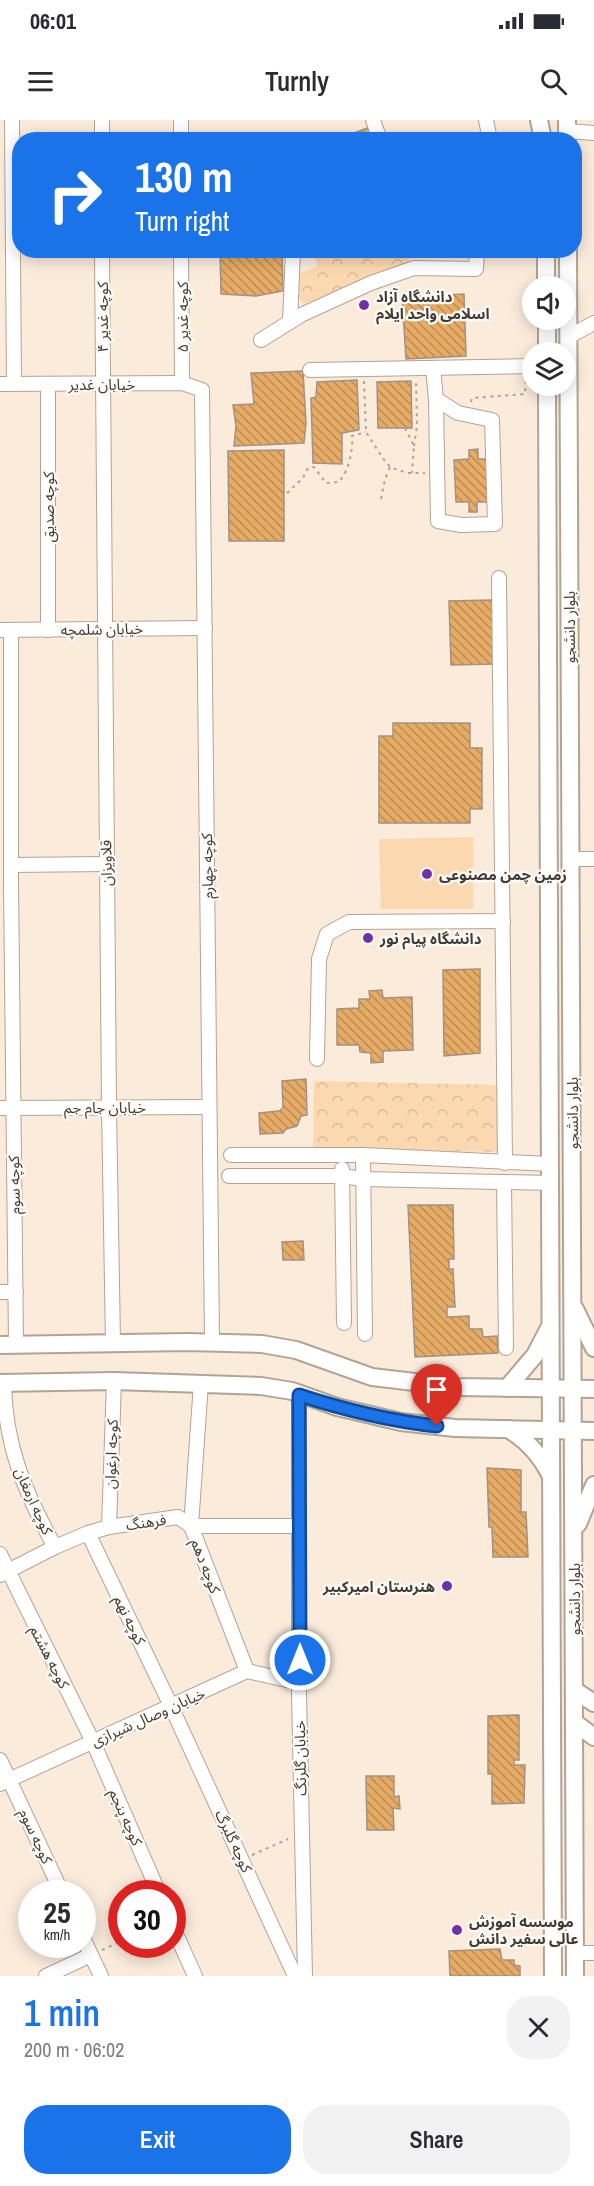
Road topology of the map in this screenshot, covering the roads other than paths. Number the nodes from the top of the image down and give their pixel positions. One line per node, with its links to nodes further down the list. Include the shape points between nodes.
1 (12, 120): 19 (street)
2 (567, 130): 3 (street)
3 (594, 133)
4 (102, 258): 21 (street, کوچه غدیر ۴)
5 (182, 258): 18 (street, کوچه غدیر ۵)
6 (293, 258): 11 (street)
7 (477, 258): 11 (street, via 476,269 414,268 371,283)
8 (546, 258): 10 (main road)
9 (568, 258): 13 (main road, بلوار دانشجو)
10 (546, 276)
11 (290, 322): 14 (street)
12 (594, 323): 13 (street)
13 (568, 337): 30 (main road, بلوار دانشجو)
14 (261, 340)
15 (522, 366): 16 (street)
16 (433, 368): 17 (street); 24 (street)
17 (310, 370)
18 (182, 383): 21 (street, خیابان غدیر); 22 (street, خیابان غدیر)
19 (7, 384): 20 (street, خیابان غدیر)
20 (48, 384): 21 (street, خیابان غدیر); 29 (street, کوچه صدیق)
21 (102, 384): 27 (street, قلاویزان)
22 (202, 390): 26 (street, کوچه چهارم)
23 (547, 396): 43 (main road, بلوار دانشجو)
24 (436, 399): 24 (street, via 458,413 492,420 495,524 438,521)
25 (499, 578): 34 (street)
26 (205, 628): 27 (street, خیابان شلمچه); 37 (street, کوچه چهارم)
27 (104, 629): 29 (street, خیابان شلمچه); 32 (street, قلاویزان)
28 (5, 630): 29 (street, خیابان شلمچه); 33 (street, کوچه سوم)
29 (48, 630)
30 (570, 859): 31 (street); 51 (main road, بلوار دانشجو)
31 (594, 859)
32 (106, 864): 33 (street); 36 (street, قلاویزان)
33 (11, 865): 38 (street, کوچه سوم)
34 (503, 921): 35 (street, via 361,921 349,922 327,934 319,958); 42 (street)
35 (317, 1059)
36 (109, 1107): 37 (street, خیابان جام جم); 38 (street, خیابان جام جم); 55 (street, قلاویزان)
37 (209, 1107): 56 (street, کوچه چهارم)
38 (7, 1108): 50 (street, کوچه سوم)
39 (231, 1155): 40 (street)
40 (342, 1155): 41 (street); 45 (street)
41 (363, 1155): 42 (street); 46 (street)
42 (505, 1163): 43 (street)
43 (550, 1164): 48 (main road, بلوار دانشجو)
44 (229, 1176): 45 (street)
45 (341, 1176): 46 (street); 52 (street)
46 (363, 1179): 47 (street); 54 (street)
47 (504, 1182): 48 (street); 58 (street)
48 (550, 1183): 53 (main road, بلوار دانشجو)
49 (0, 1292): 50 (street)
50 (16, 1292): 57 (street, کوچه سوم)
51 (573, 1305): 59 (main road); 65 (main road, بلوار دانشجو)
52 (344, 1323)
53 (550, 1325): 63 (main road, via 535,1355); 64 (main road, بلوار دانشجو)
54 (365, 1335)
55 (113, 1343): 56 (main road); 57 (main road)
56 (212, 1343): 63 (main road, via 262,1344 296,1350 372,1377 457,1387)
57 (8, 1345)
58 (506, 1348)
59 (594, 1348)
60 (114, 1381): 61 (main road); 62 (main road); 76 (street, کوچه ارغوان)
61 (2, 1383): 79 (street, کوچه ارمغان, via 12,1450 32,1503)
62 (201, 1383): 67 (main road, via 261,1386); 74 (street, کوچه دهم)
63 (507, 1388): 64 (main road)
64 (550, 1388): 65 (main road); 69 (main road, بلوار دانشجو)
65 (573, 1389): 66 (main road); 70 (main road, بلوار دانشجو)
66 (594, 1389)
67 (299, 1395): 68 (main road, via 401,1422); 75 (street, خیابان گلرنگ)
68 (508, 1429): 69 (main road); 72 (main road, via 535,1451)
69 (551, 1430): 70 (main road); 72 (main road, بلوار دانشجو)
70 (573, 1430): 71 (main road); 78 (main road, بلوار دانشجو)
71 (594, 1431)
72 (551, 1476): 104 (main road, بلوار دانشجو)
73 (594, 1485): 78 (main road)
74 (191, 1526): 75 (street, فرهنگ); 76 (street, فرهنگ, via 178,1517); 82 (street, کوچه دهم)
75 (299, 1526): 83 (street, خیابان گلرنگ)
76 (109, 1527): 77 (street, فرهنگ)
77 (88, 1533): 79 (street, فرهنگ); 86 (street, کوچه نهم)
78 (573, 1540): 84 (main road, بلوار دانشجو)
79 (55, 1547): 81 (street, فرهنگ)
80 (0, 1554): 81 (street, کوچه هشتم)
81 (4, 1573): 89 (street, کوچه هشتم)
82 (247, 1671): 83 (street); 86 (street, خیابان وصال شیرازی)
83 (300, 1683): 103 (street, خیابان گلرنگ)
84 (574, 1690): 85 (main road); 87 (main road, بلوار دانشجو)
85 (594, 1703)
86 (171, 1706): 89 (street, خیابان وصال شیرازی); 102 (street, کوچه گلبرگ)
87 (574, 1722): 88 (main road); 94 (main road, بلوار دانشجو)
88 (594, 1737)
89 (93, 1742): 91 (street, خیابان وصال شیرازی); 93 (street, کوچه پنجم)
90 (0, 1760): 91 (street, کوچه سوم)
91 (4, 1782): 92 (street, کوچه سوم)
92 (55, 1880)
93 (153, 1880)
94 (574, 1953): 95 (street); 105 (main road, بلوار دانشجو)
95 (594, 1953)
96 (186, 1956): 101 (street)
97 (85, 1958): 99 (street)
98 (92, 1958): 100 (street)
99 (46, 1976)
100 (101, 1976)
101 (195, 1976)
102 (295, 1976)
103 (305, 1976)
104 (553, 1976)
105 (575, 1976)

